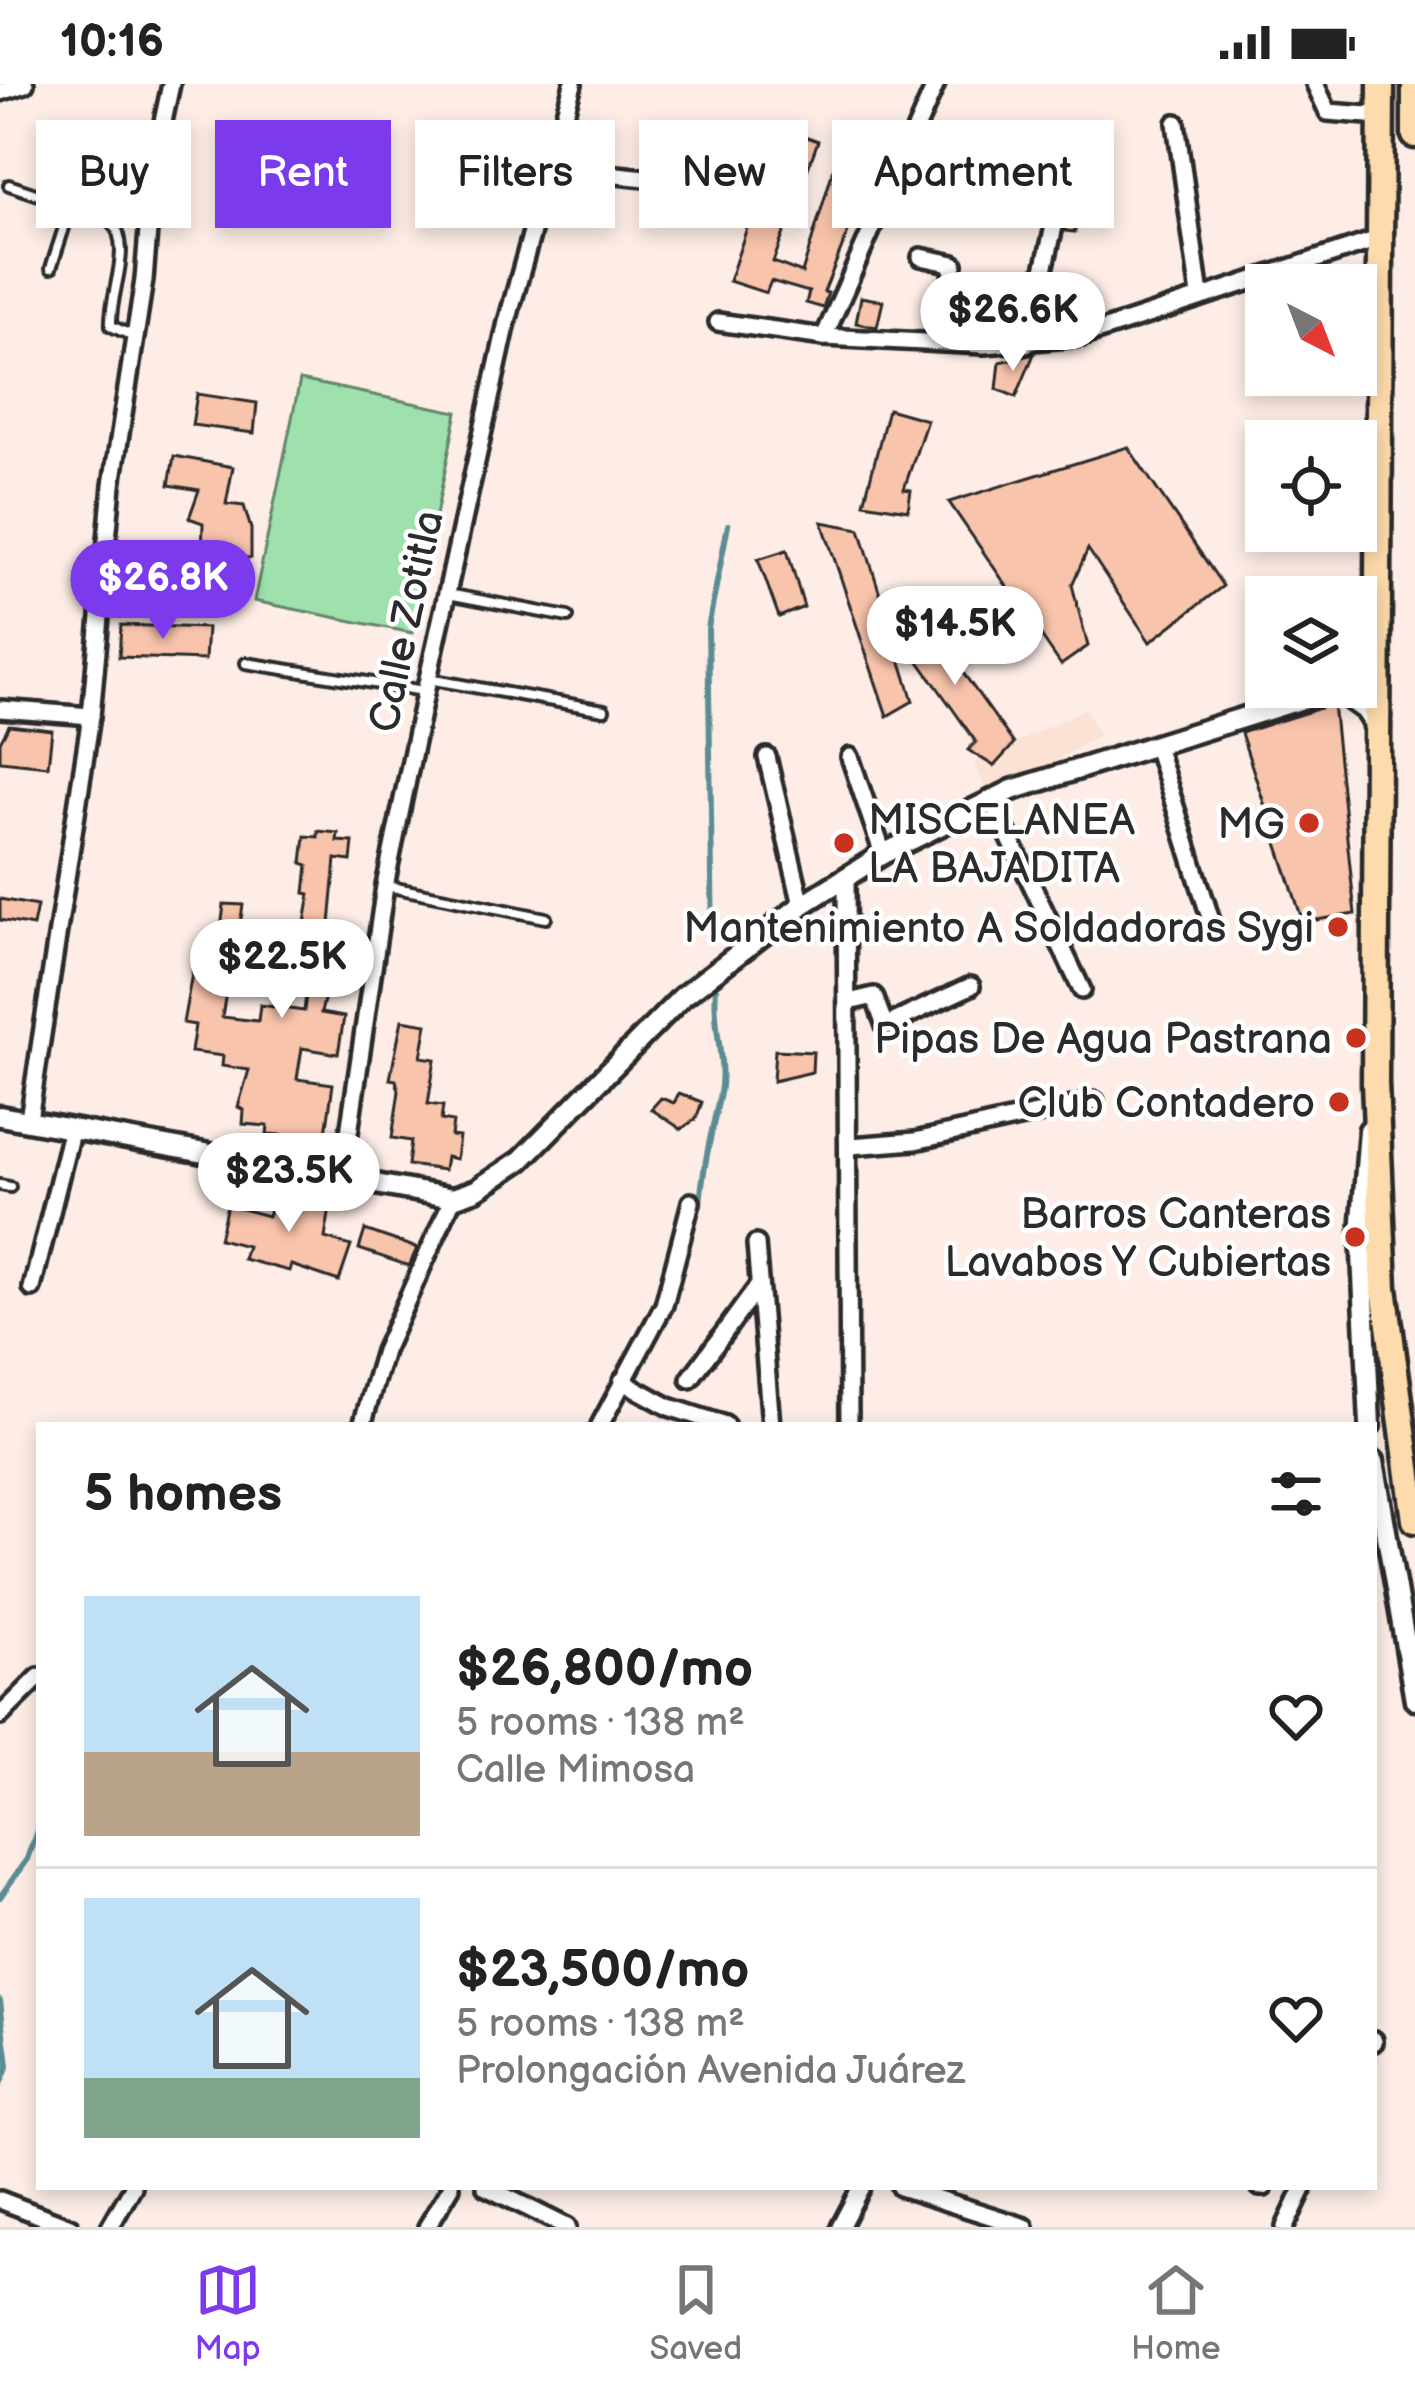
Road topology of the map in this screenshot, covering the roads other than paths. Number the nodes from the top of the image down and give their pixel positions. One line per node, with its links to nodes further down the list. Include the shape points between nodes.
1 (25, 84): 8 (street)
2 (171, 84): 24 (street)
3 (573, 84): 10 (street, Calle Zotitla)
4 (936, 84): 25 (street)
5 (1315, 84): 9 (street, via 1328,112)
6 (1381, 84): 9 (main road)
7 (1415, 87): 12 (main road)
8 (0, 92)
9 (1381, 116): 19 (main road)
10 (566, 120)
11 (1176, 123): 22 (street)
12 (1415, 135)
13 (9, 185): 14 (lane)
14 (36, 194)
15 (64, 228): 21 (lane)
16 (118, 228): 24 (lane, via 123,244 111,326)
17 (537, 228): 28 (street, Calle Zotitla, via 507,322)
18 (1054, 228): 27 (street)
19 (1381, 238): 22 (street); 30 (main road)
20 (921, 257): 26 (street, via 953,264)
21 (51, 268)
22 (1200, 296): 27 (street, via 1081,337)
23 (718, 322): 25 (street)
24 (134, 336): 37 (street)
25 (824, 337): 26 (street)
26 (942, 340): 27 (street)
27 (1028, 344)
28 (448, 594): 29 (lane); 32 (street, Calle Zotitla)
29 (568, 617)
30 (1379, 653): 38 (main road)
31 (246, 663): 32 (lane)
32 (427, 685): 36 (lane); 45 (street, Calle Zotitla)
33 (1278, 708): 39 (street)
34 (1363, 708): 38 (street)
35 (0, 709): 37 (street)
36 (604, 710)
37 (91, 716): 55 (street)
38 (1378, 728): 52 (main road)
39 (1156, 746): 42 (street); 48 (street)
40 (767, 757): 46 (street)
41 (850, 757): 43 (street)
42 (993, 806): 43 (street); 50 (street)
43 (883, 854): 44 (street)
44 (846, 876): 46 (street); 51 (street)
45 (385, 886): 47 (lane); 58 (street, Calle Zotitla)
46 (802, 905): 59 (street, via 682,997 521,1160)
47 (546, 918)
48 (1214, 930)
49 (971, 986): 51 (street, via 885,1026 874,996)
50 (1082, 990)
51 (849, 1002): 57 (street)
52 (1375, 1083): 71 (street, via 1361,1233); 73 (main road, via 1384,1288)
53 (1095, 1101): 57 (street, via 915,1141)
54 (0, 1116): 55 (street)
55 (29, 1119): 56 (street)
56 (72, 1128): 58 (street); 63 (street)
57 (851, 1146): 70 (street)
58 (342, 1181): 59 (street)
59 (453, 1198): 66 (street, via 384,1351)
60 (691, 1202): 65 (street, via 664,1305)
61 (756, 1244): 62 (street)
62 (760, 1285): 64 (street); 69 (street)
63 (32, 1288)
64 (690, 1379)
65 (622, 1381): 67 (street); 68 (street)
66 (363, 1422)
67 (602, 1422)
68 (710, 1422)
69 (771, 1422)
70 (849, 1422)
71 (1370, 1422)
72 (1377, 1474): 74 (street)
73 (1415, 1520)
74 (1404, 1586): 76 (street)
75 (36, 1680): 77 (street)
76 (1415, 1700)
77 (0, 1716)
78 (131, 2190): 86 (street)
79 (449, 2190): 87 (street)
80 (492, 2190): 88 (street)
81 (858, 2190): 89 (street)
82 (910, 2190): 90 (street)
83 (1303, 2190): 91 (street)
84 (0, 2200): 85 (street)
85 (70, 2227)
86 (110, 2227)
87 (427, 2227)
88 (568, 2227)
89 (840, 2227)
90 (1025, 2227)
91 (1285, 2227)

